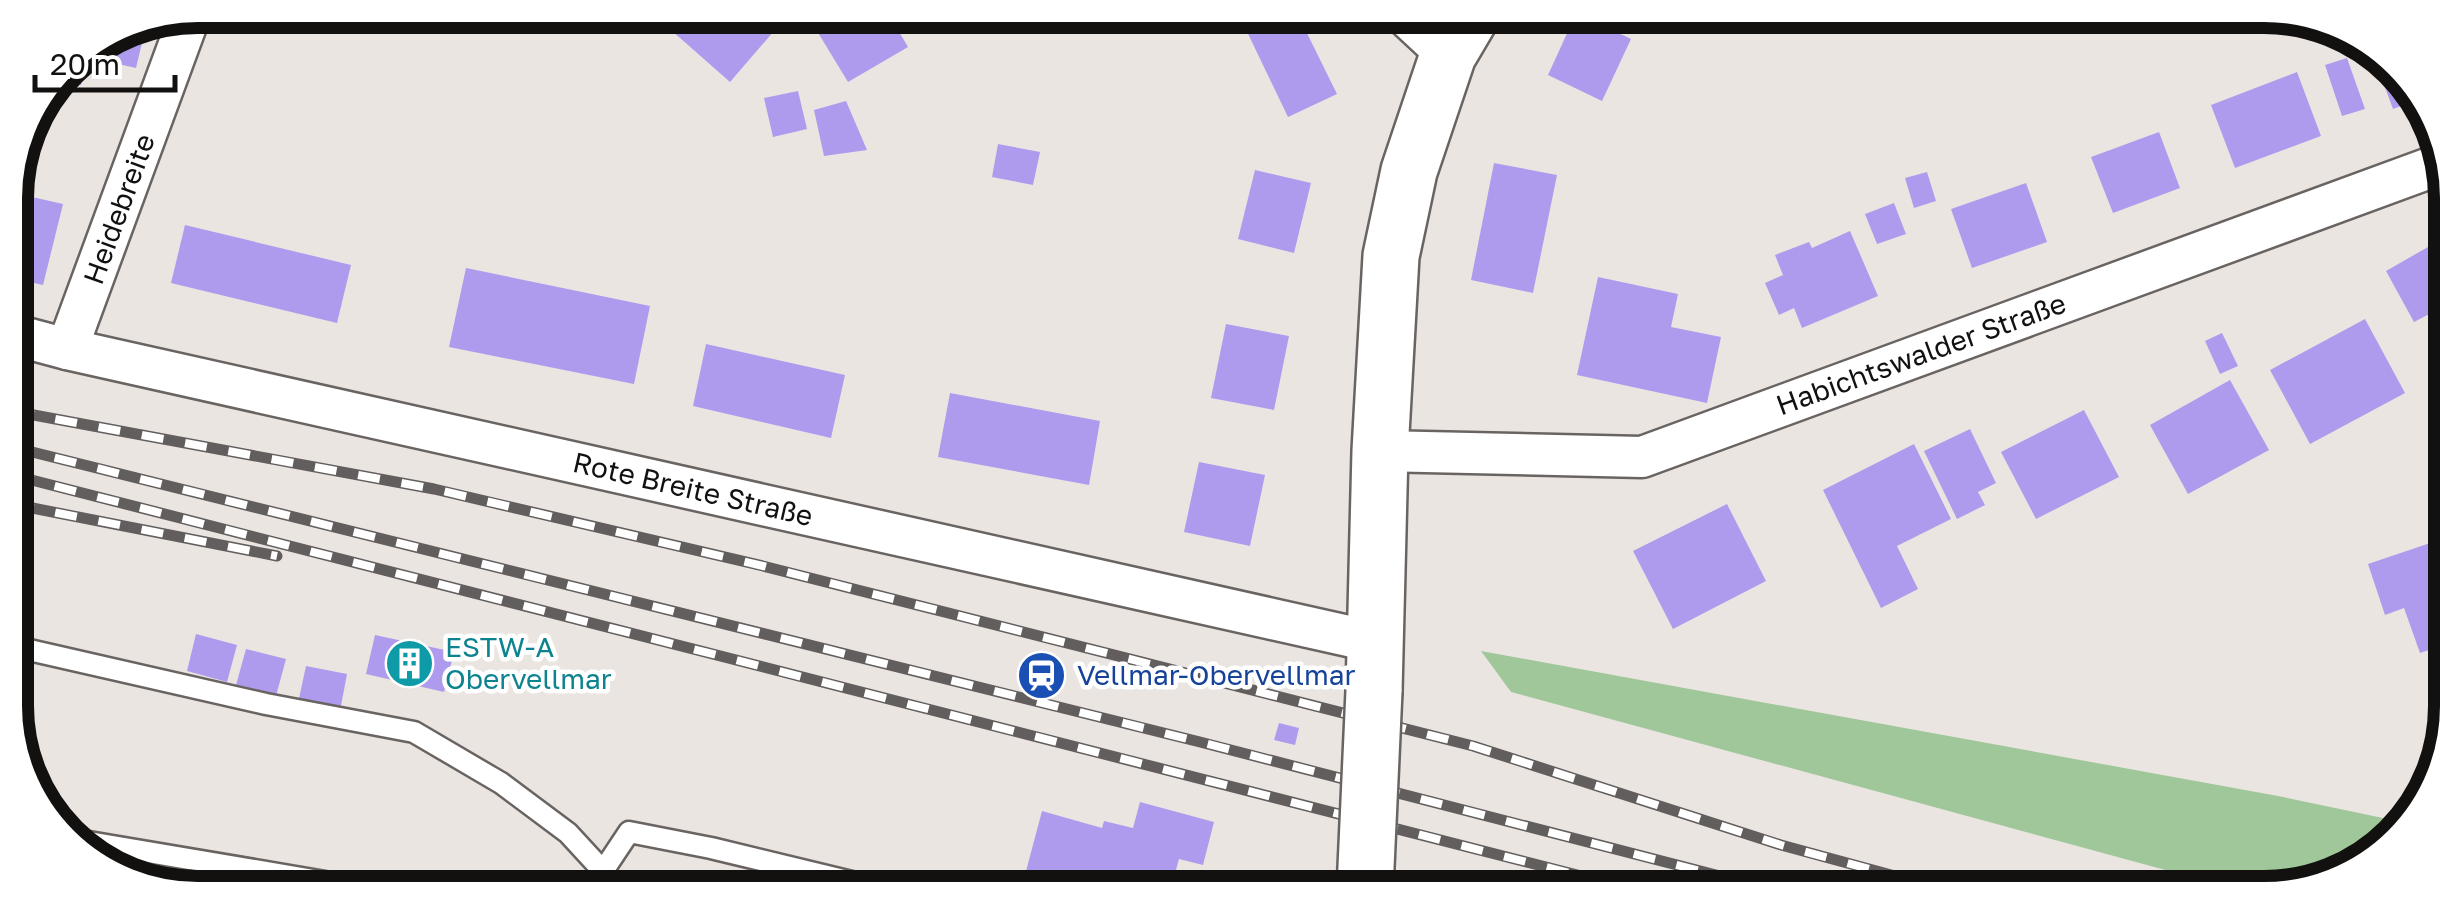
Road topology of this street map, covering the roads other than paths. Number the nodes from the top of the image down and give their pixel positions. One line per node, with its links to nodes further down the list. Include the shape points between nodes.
1 (185, 29): 5 (street, Heidebreite)
2 (1460, 36): 6 (main road, via 1408,171 1391,256)
3 (2432, 167): 6 (street, Habichtswalder Straße, via 1642,457)
4 (28, 338): 5 (street, Rote Breite Straße)
5 (68, 349): 8 (street, Rote Breite Straße)
6 (1380, 450): 8 (main road)
7 (28, 650): 12 (lane, via 414,732 502,783 568,833)
8 (1374, 666): 10 (main road, bridge)
9 (99, 844): 11 (lane)
10 (1366, 875)
11 (289, 876)
12 (602, 876)
13 (605, 876): 14 (lane, via 630,832)
14 (826, 876)

